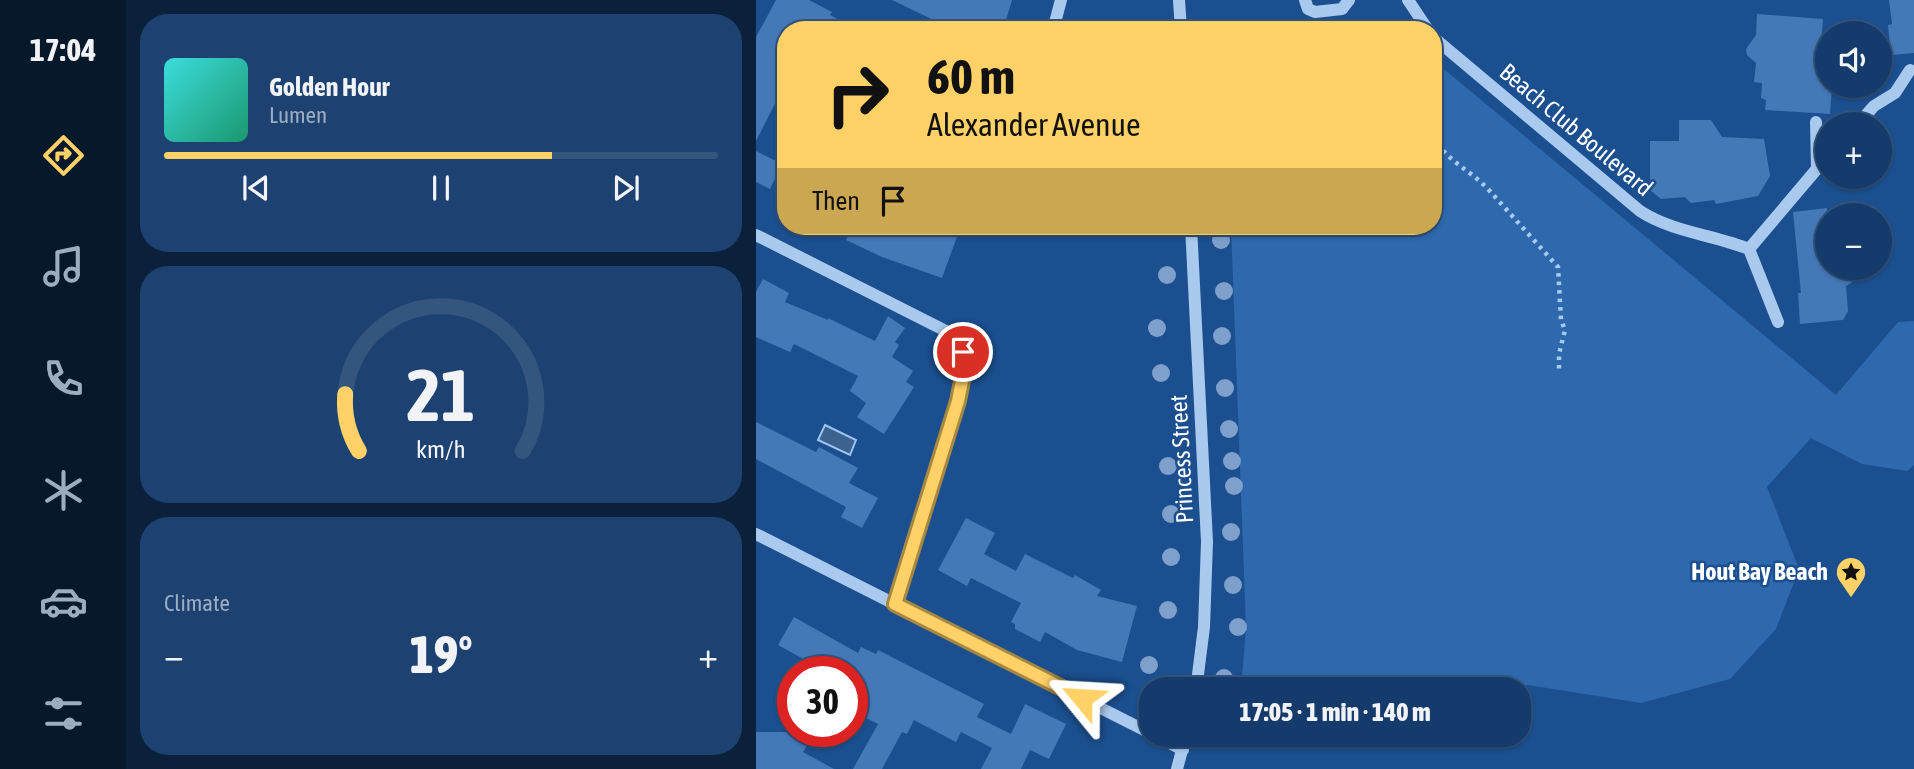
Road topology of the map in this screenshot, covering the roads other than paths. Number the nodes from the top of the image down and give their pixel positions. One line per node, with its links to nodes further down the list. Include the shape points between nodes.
1 (1060, 0): 6 (street)
2 (1179, 0): 7 (street)
3 (1305, 0): 4 (street, via 1315,12 1342,9)
4 (1349, 0)
5 (1408, 0): 8 (street)
6 (1055, 21)
7 (1180, 21)
8 (1421, 21)
9 (1442, 45): 15 (street, Beach Club Boulevard, via 1640,211 1659,222)
10 (1910, 70): 11 (street, via 1895,93)
11 (1869, 112)
12 (1815, 169): 15 (street)
13 (756, 234): 18 (street, via 944,330 963,352 958,401)
14 (1191, 235): 19 (street, Princess Street, via 1207,542)
15 (1749, 249): 16 (street)
16 (1778, 322)
17 (756, 534): 18 (street)
18 (895, 604): 20 (street)
19 (1198, 677)
20 (1139, 727)
21 (1177, 747): 23 (street)
22 (1184, 747): 23 (street)
23 (1183, 750): 24 (street)
24 (1177, 769)

